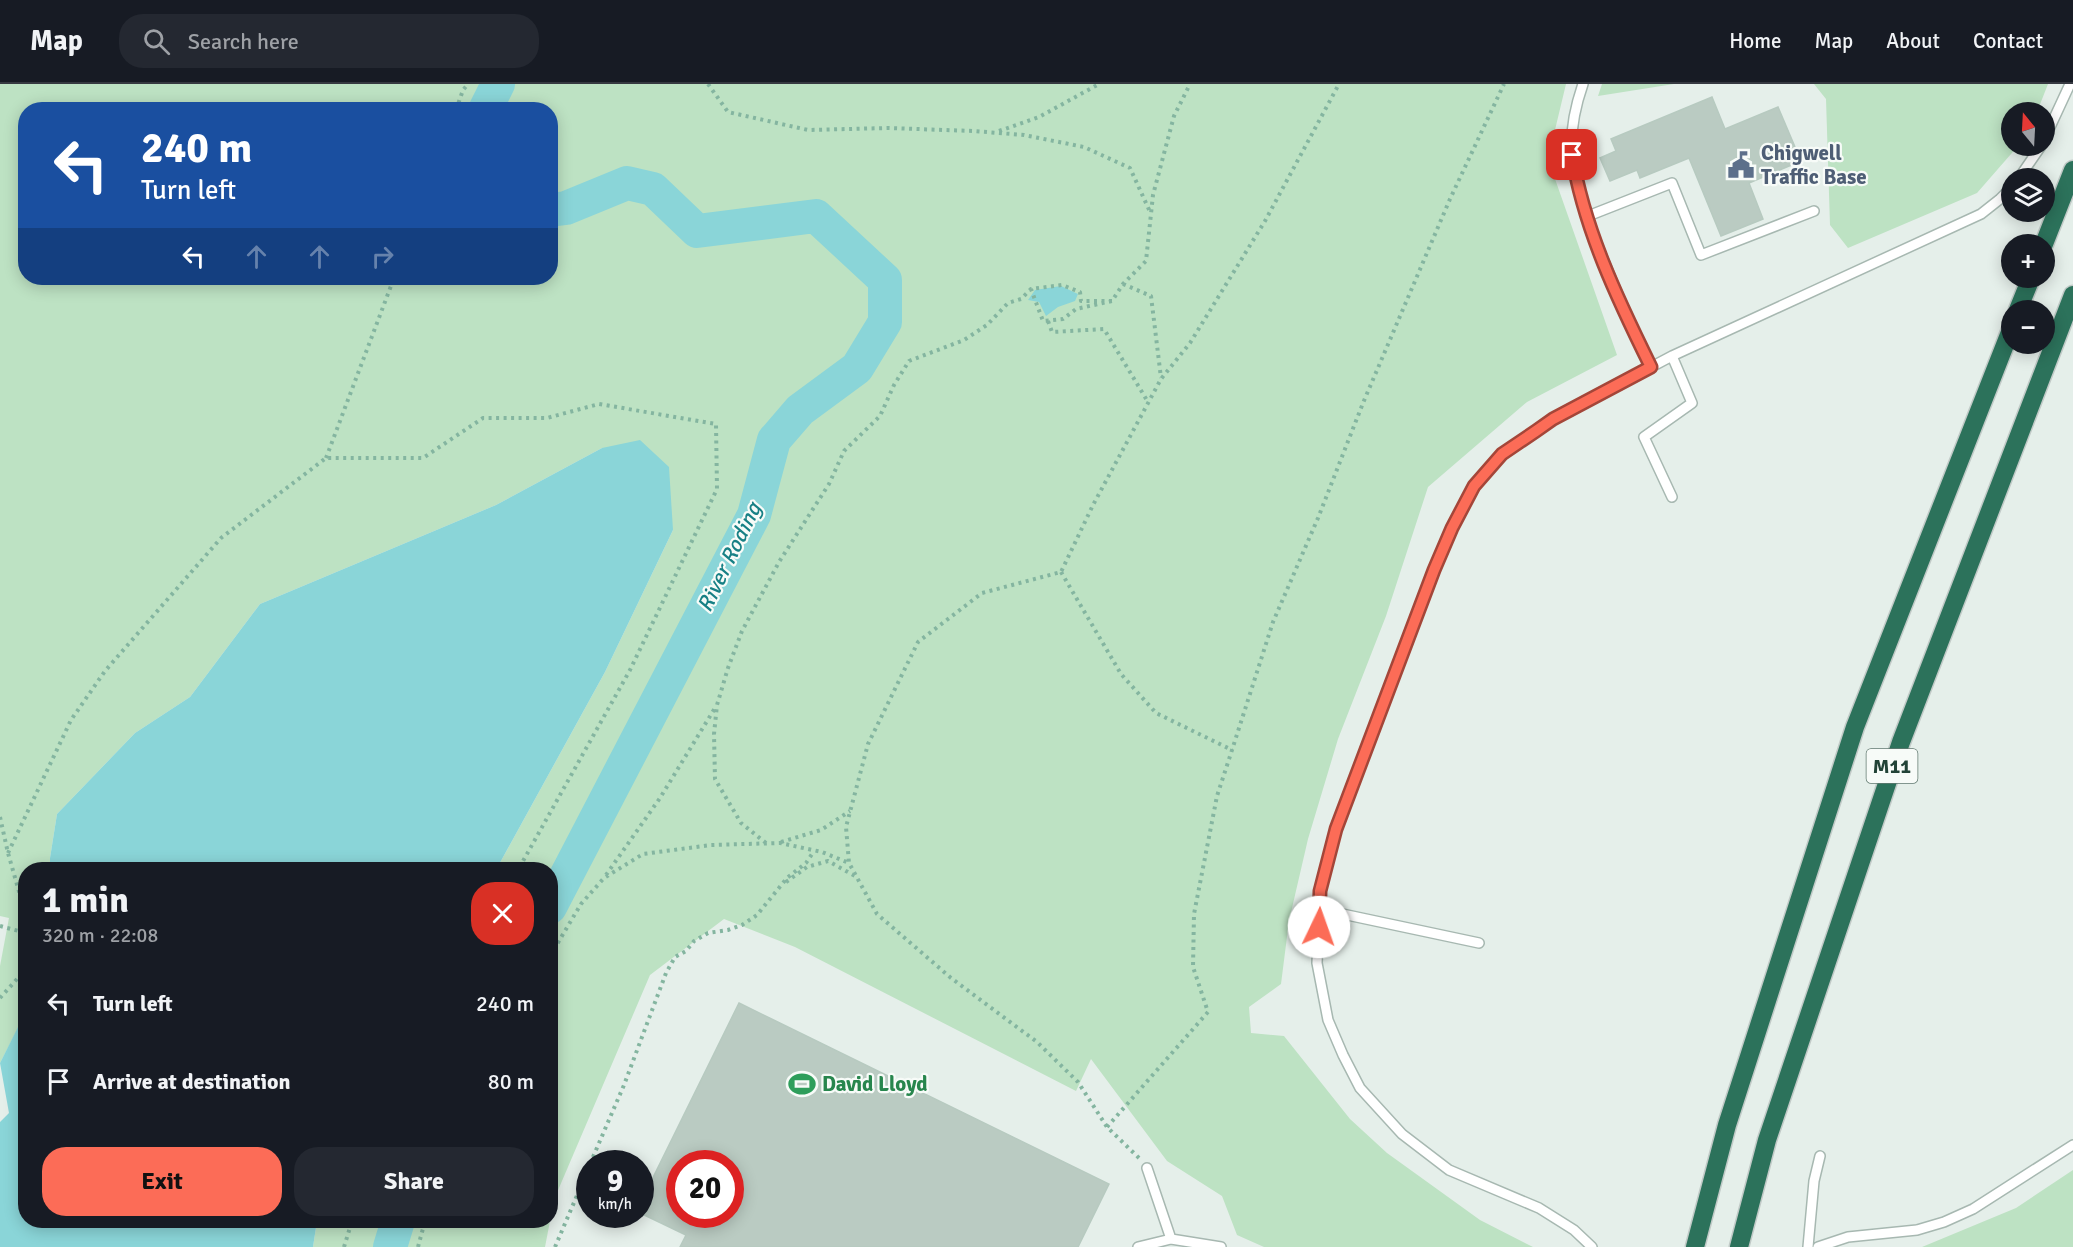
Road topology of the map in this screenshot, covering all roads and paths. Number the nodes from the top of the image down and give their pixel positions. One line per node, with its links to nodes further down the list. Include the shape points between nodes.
1 (468, 84): 9 (path)
2 (708, 84): 11 (path, via 728,112 808,130)
3 (1099, 84): 11 (path, via 1040,117)
4 (1190, 84): 15 (path, via 1174,116)
5 (1339, 84): 27 (path, via 1265,220 1190,344)
6 (1504, 84): 33 (path, via 1363,403 1273,622)
7 (1583, 84): 16 (lane, via 1572,129 1572,155)
8 (2070, 84): 10 (lane)
9 (459, 102)
10 (2055, 116)
11 (995, 132): 15 (path, via 1084,147 1130,168)
12 (2073, 170): 17 (highway)
13 (2001, 198): 25 (lane, via 1981,214)
14 (1814, 211): 16 (lane, via 1701,255 1672,183)
15 (1151, 214): 18 (path, via 1146,261)
16 (1588, 216): 26 (lane, via 1623,309)
17 (2048, 234)
18 (1123, 284): 22 (path); 27 (path, via 1151,296)
19 (391, 285): 29 (path)
20 (1031, 289): 22 (path, via 1062,285 1080,292 1082,301); 23 (path, via 1043,321); 32 (path, via 964,340 909,361 880,416 844,451 829,483 779,562 742,631)
21 (2073, 295): 69 (highway, M11, via 1901,742 1767,1140)
22 (1112, 301): 23 (path)
23 (1048, 321): 28 (path, via 1052,332 1104,329)
24 (2001, 354): 68 (highway, M11, via 1855,727 1727,1125)
25 (1672, 356): 26 (lane); 30 (lane, via 1692,403 1644,437)
26 (1651, 367): 46 (lane, via 1545,425 1502,454 1474,486 1434,570 1336,829)
27 (1161, 379): 28 (path)
28 (1148, 402): 31 (path)
29 (326, 458): 39 (path, via 221,538 105,671 70,720); 40 (path, via 423,458 483,418 547,418 599,405 716,424 717,489 630,670)
30 (1672, 497)
31 (1061, 572): 33 (path, via 1120,674 1156,713); 34 (path, via 981,593 918,642 868,744)
32 (717, 705): 36 (path, via 715,779 741,823); 43 (path, via 660,798)
33 (1232, 750): 53 (path, via 1217,796 1194,914 1193,967 1208,1012)
34 (850, 811): 37 (path, via 821,830); 41 (path, via 846,827)
35 (0, 818): 39 (path)
36 (766, 843): 37 (path); 43 (path, via 643,854)
37 (780, 843): 38 (path)
38 (814, 851): 41 (path); 44 (path)
39 (8, 853): 45 (path)
40 (522, 862)
41 (849, 863): 42 (path)
42 (856, 876): 44 (path, via 828,861 807,867); 53 (path, via 877,914 951,978 1037,1042 1078,1082)
43 (604, 878): 49 (path, via 581,904)
44 (782, 883): 55 (path, via 757,915 735,927 708,933 675,957)
45 (18, 888)
46 (1319, 909): 50 (lane); 67 (lane, via 1317,963 1328,1020 1360,1088 1402,1134 1449,1170 1539,1208 1574,1230)
47 (0, 926): 48 (path)
48 (18, 931)
49 (558, 943)
50 (1479, 943)
51 (18, 978): 52 (path)
52 (0, 998)
53 (1107, 1126): 57 (path)
54 (2073, 1145): 71 (lane, via 1973,1209 1944,1222 1917,1230 1848,1237)
55 (596, 1150)
56 (1820, 1156): 70 (lane)
57 (1147, 1168): 61 (lane)
58 (576, 1198): 64 (path)
59 (350, 1228): 62 (path)
60 (423, 1228): 63 (path)
61 (1171, 1239): 65 (lane); 66 (lane)
62 (344, 1247)
63 (418, 1247)
64 (555, 1247)
65 (1138, 1247)
66 (1221, 1247)
67 (1592, 1247)
68 (1695, 1247)
69 (1739, 1247)
70 (1808, 1247)
71 (1818, 1247)

